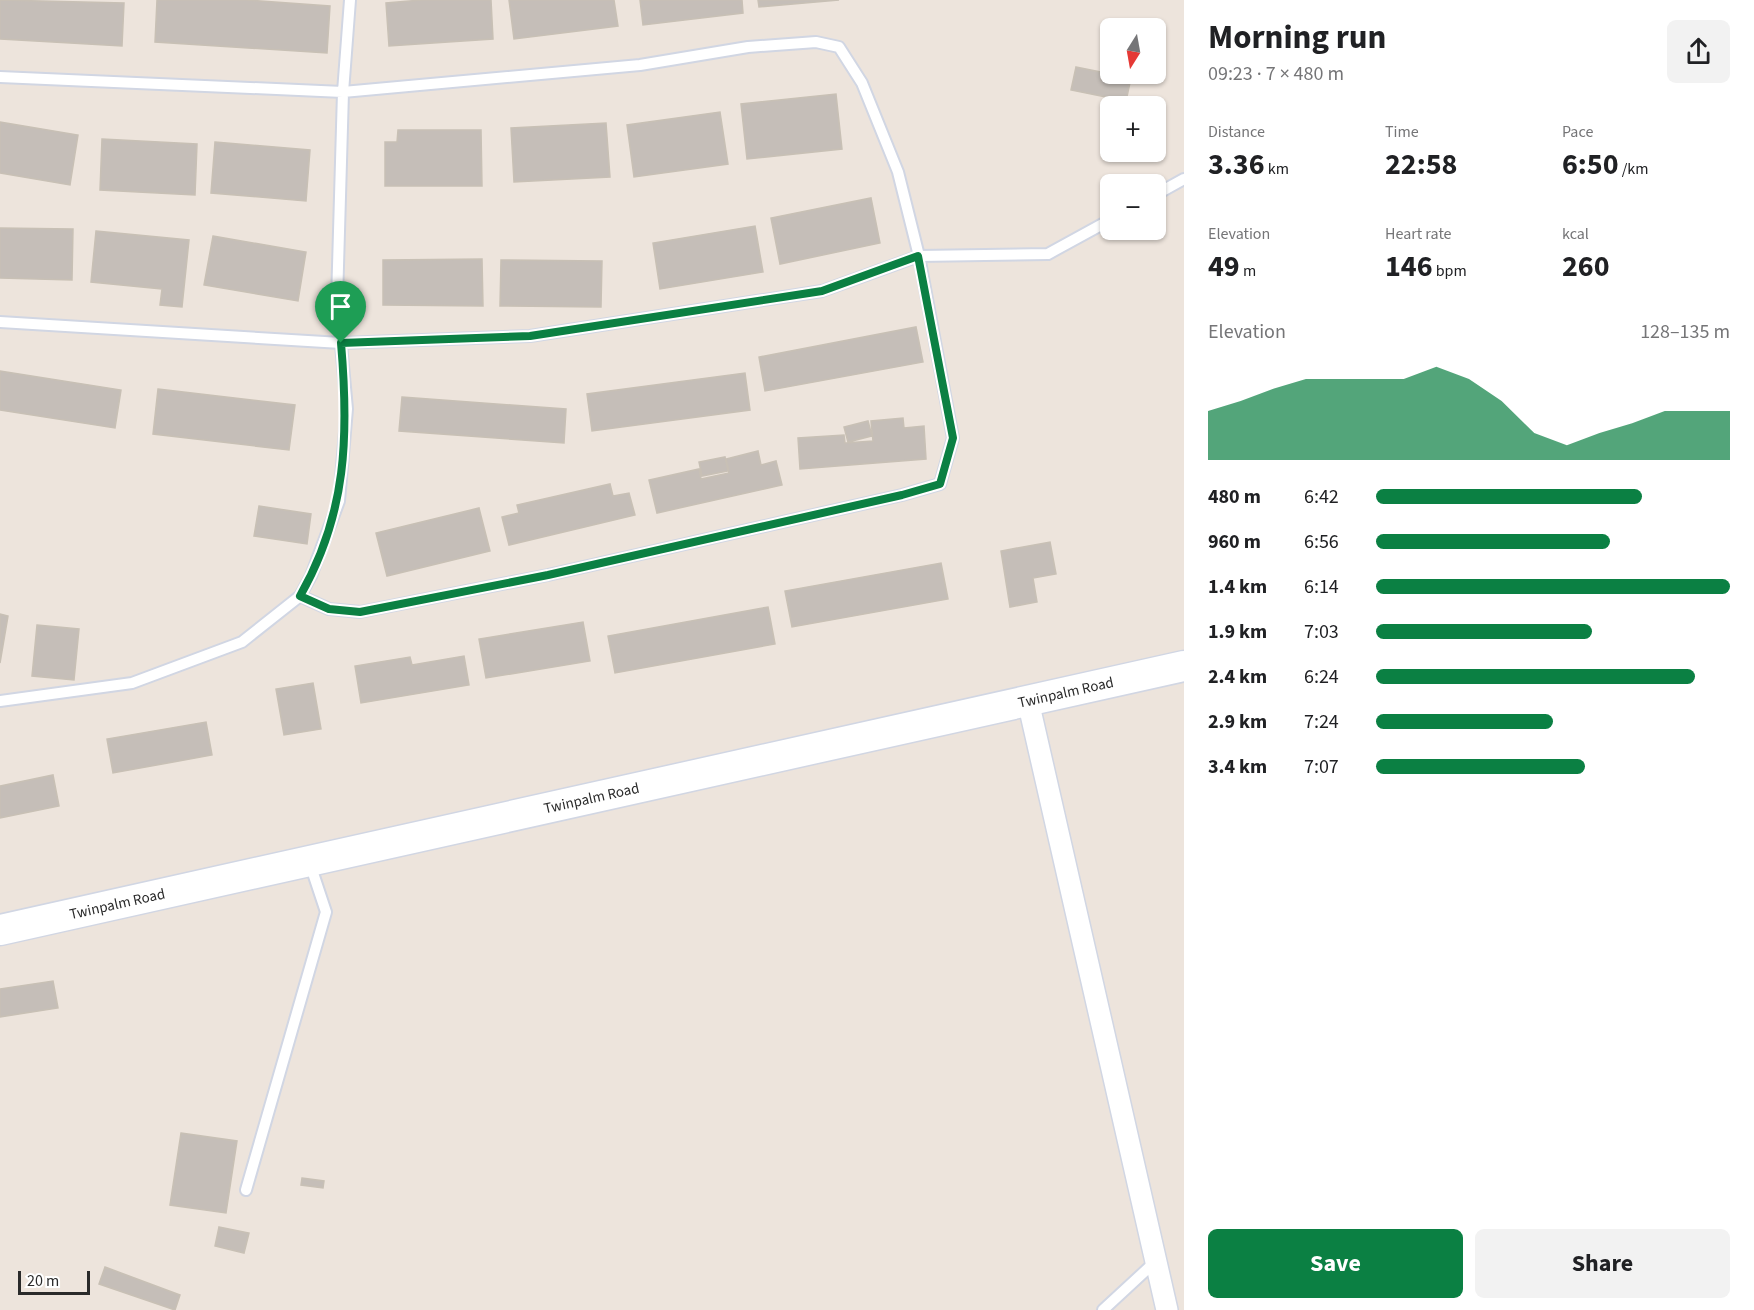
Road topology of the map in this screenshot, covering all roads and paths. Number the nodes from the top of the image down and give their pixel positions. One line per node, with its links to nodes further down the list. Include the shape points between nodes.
1 (350, 0): 3 (lane)
2 (0, 77): 3 (lane)
3 (343, 92): 7 (lane, via 640,66 748,47 816,42 839,47 862,83 898,172); 9 (lane, via 337,301)
4 (1184, 179): 5 (lane)
5 (1166, 189)
6 (1100, 225): 7 (lane, via 1048,254)
7 (918, 256): 9 (lane, via 822,291 530,336); 10 (lane, via 953,438 940,484 548,575 360,612 329,609)
8 (0, 322): 9 (lane)
9 (341, 343): 10 (lane, via 346,409 339,501)
10 (300, 596): 13 (lane, via 242,642 132,683)
11 (1184, 666): 12 (main road, Twinpalm Road)
12 (1028, 700): 14 (main road, Twinpalm Road); 17 (street)
13 (0, 701)
14 (309, 861): 15 (main road, Twinpalm Road); 16 (lane, via 326,912)
15 (0, 930)
16 (246, 1190)
17 (1156, 1261): 18 (lane); 19 (street)
18 (1103, 1310)
19 (1167, 1310)

